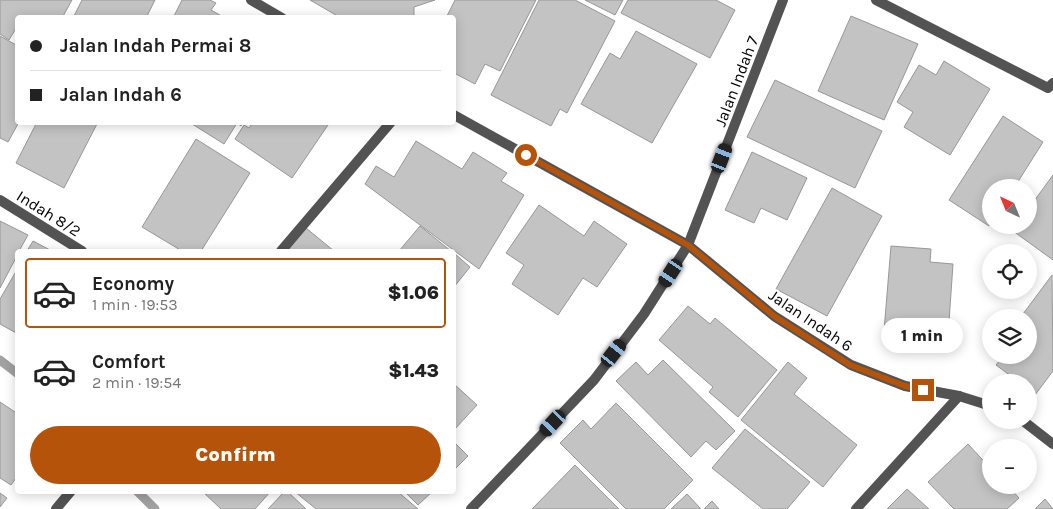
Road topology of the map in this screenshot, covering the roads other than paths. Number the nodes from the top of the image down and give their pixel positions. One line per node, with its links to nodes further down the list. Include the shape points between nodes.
1 (251, 0): 4 (street)
2 (783, 0): 9 (street, Jalan Indah 7)
3 (876, 0): 5 (street)
4 (277, 15)
5 (1051, 88)
6 (456, 116): 9 (street, Jalan Indah 6)
7 (388, 125): 11 (street)
8 (0, 200): 10 (street, Indah 8/2)
9 (688, 245): 12 (street, Jalan Indah 6, via 774,316 850,365 905,386); 18 (street, Jalan Indah 7, via 644,314 594,380)
10 (79, 249)
11 (283, 249)
12 (959, 396): 13 (street, Jalan Indah 6); 19 (street)
13 (982, 403)
14 (1034, 429): 15 (street)
15 (1053, 444)
16 (68, 494): 17 (street)
17 (56, 509)
18 (471, 509)
19 (856, 509)

